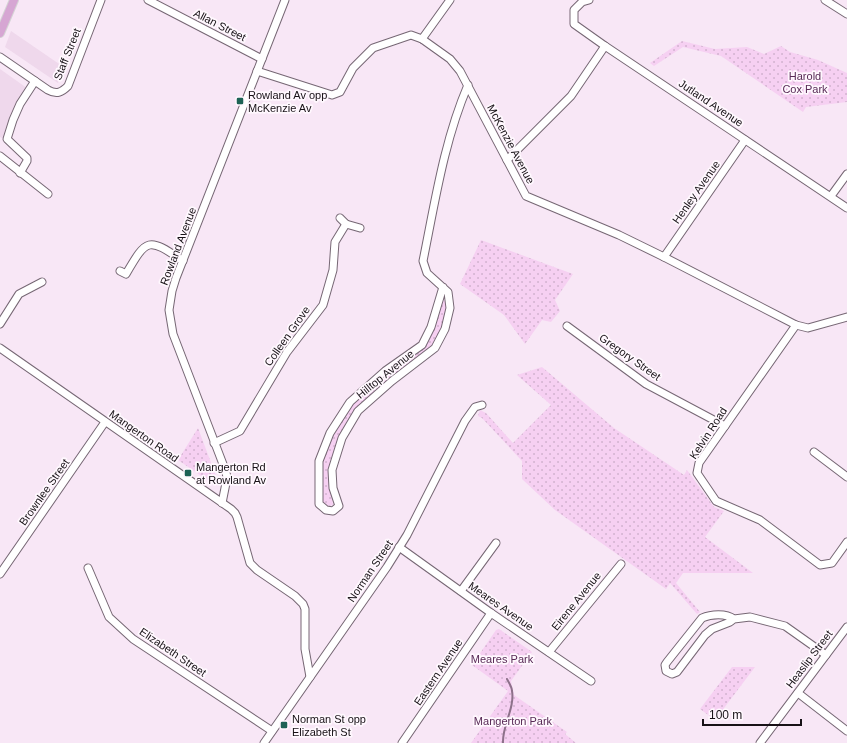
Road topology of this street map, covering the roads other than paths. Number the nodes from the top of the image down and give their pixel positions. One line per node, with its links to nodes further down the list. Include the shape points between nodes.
1 (14, 0): 9 (main road)
2 (101, 0): 15 (street, Staff Street, via 64,91 56,93)
3 (148, 0): 13 (street, Allan Street)
4 (285, 0): 13 (street, Rowland Avenue)
5 (450, 0): 10 (street)
6 (589, 0): 11 (street, Jutland Avenue, via 582,2 574,10 574,24)
7 (825, 0): 8 (street)
8 (847, 14)
9 (0, 32)
10 (422, 39): 14 (street, via 411,35 373,48 353,68 340,92 332,95); 16 (street, McKenzie Avenue, via 450,59)
11 (605, 46): 17 (street, Jutland Avenue); 19 (street, via 572,96)
12 (0, 56): 15 (street, Staff Street)
13 (262, 59): 14 (street, Rowland Avenue)
14 (257, 71): 29 (street, Rowland Avenue)
15 (35, 81): 20 (street, via 20,104 7,139 27,158)
16 (468, 85): 19 (street, McKenzie Avenue); 32 (street, Hilltop Avenue, via 441,168 423,261 427,273)
17 (745, 140): 23 (street, Jutland Avenue); 28 (street, Henley Avenue)
18 (0, 156): 20 (street)
19 (507, 160): 28 (street, McKenzie Avenue, via 526,196)
20 (20, 173): 22 (street)
21 (847, 174): 23 (street)
22 (48, 194)
23 (831, 196): 24 (street, Jutland Avenue)
24 (847, 208)
25 (340, 218): 26 (street)
26 (346, 224): 27 (street); 41 (street, Colleen Grove, via 334,242 333,270 323,305 287,352 240,431)
27 (360, 228)
28 (664, 256): 35 (street, McKenzie Avenue)
29 (183, 261): 30 (street, via 161,246 153,244 142,248 126,274); 41 (street, Rowland Avenue, via 170,300 170,319 177,348)
30 (120, 271)
31 (42, 282): 34 (street, via 19,294)
32 (443, 287): 32 (street, Hilltop Avenue, via 448,292 450,308 445,329 435,348 358,411 342,438 332,470 333,488 339,506 333,511 326,510 319,504 319,461 330,433 350,402 422,345 431,327)
33 (847, 317): 35 (street, McKenzie Avenue, via 808,328)
34 (0, 324)
35 (796, 325): 40 (street, Kelvin Road)
36 (567, 326): 40 (street, Gregory Street, via 646,384)
37 (0, 348): 39 (street, Mangerton Road)
38 (482, 405): 47 (street, Norman Street, via 475,407 465,421)
39 (106, 422): 44 (street, Mangerton Road); 50 (street, Brownlee Street)
40 (725, 426): 45 (street, Kelvin Road, via 699,463 697,473 716,501 760,520 820,565 832,563)
41 (214, 443): 44 (street, Rowland Avenue, via 227,478)
42 (814, 452): 43 (street)
43 (847, 477)
44 (222, 503): 57 (street, Mangerton Road, via 235,513 253,567 303,604 305,649)
45 (847, 542)
46 (496, 543): 51 (street)
47 (400, 547): 51 (street, Meares Avenue); 57 (street, Norman Street)
48 (621, 564): 55 (street, Eirene Avenue)
49 (88, 568): 60 (street, Elizabeth Street, via 109,617 133,639)
50 (0, 574)
51 (461, 591): 52 (street, Meares Avenue)
52 (491, 613): 55 (street, Meares Avenue); 63 (street, Eastern Avenue)
53 (734, 619): 53 (street, via 705,634 677,672 672,674 666,671 667,662 702,618 729,615); 56 (street, via 750,617 785,626)
54 (847, 627): 56 (street, Heaslip Street)
55 (549, 652): 58 (street, Meares Avenue)
56 (826, 656): 59 (street, Heaslip Street)
57 (310, 677): 60 (street, Norman Street)
58 (591, 681)
59 (798, 693): 61 (street); 64 (street, Heaslip Street)
60 (272, 731): 62 (street, Norman Street)
61 (847, 731)
62 (264, 743)
63 (402, 743)
64 (760, 743)

